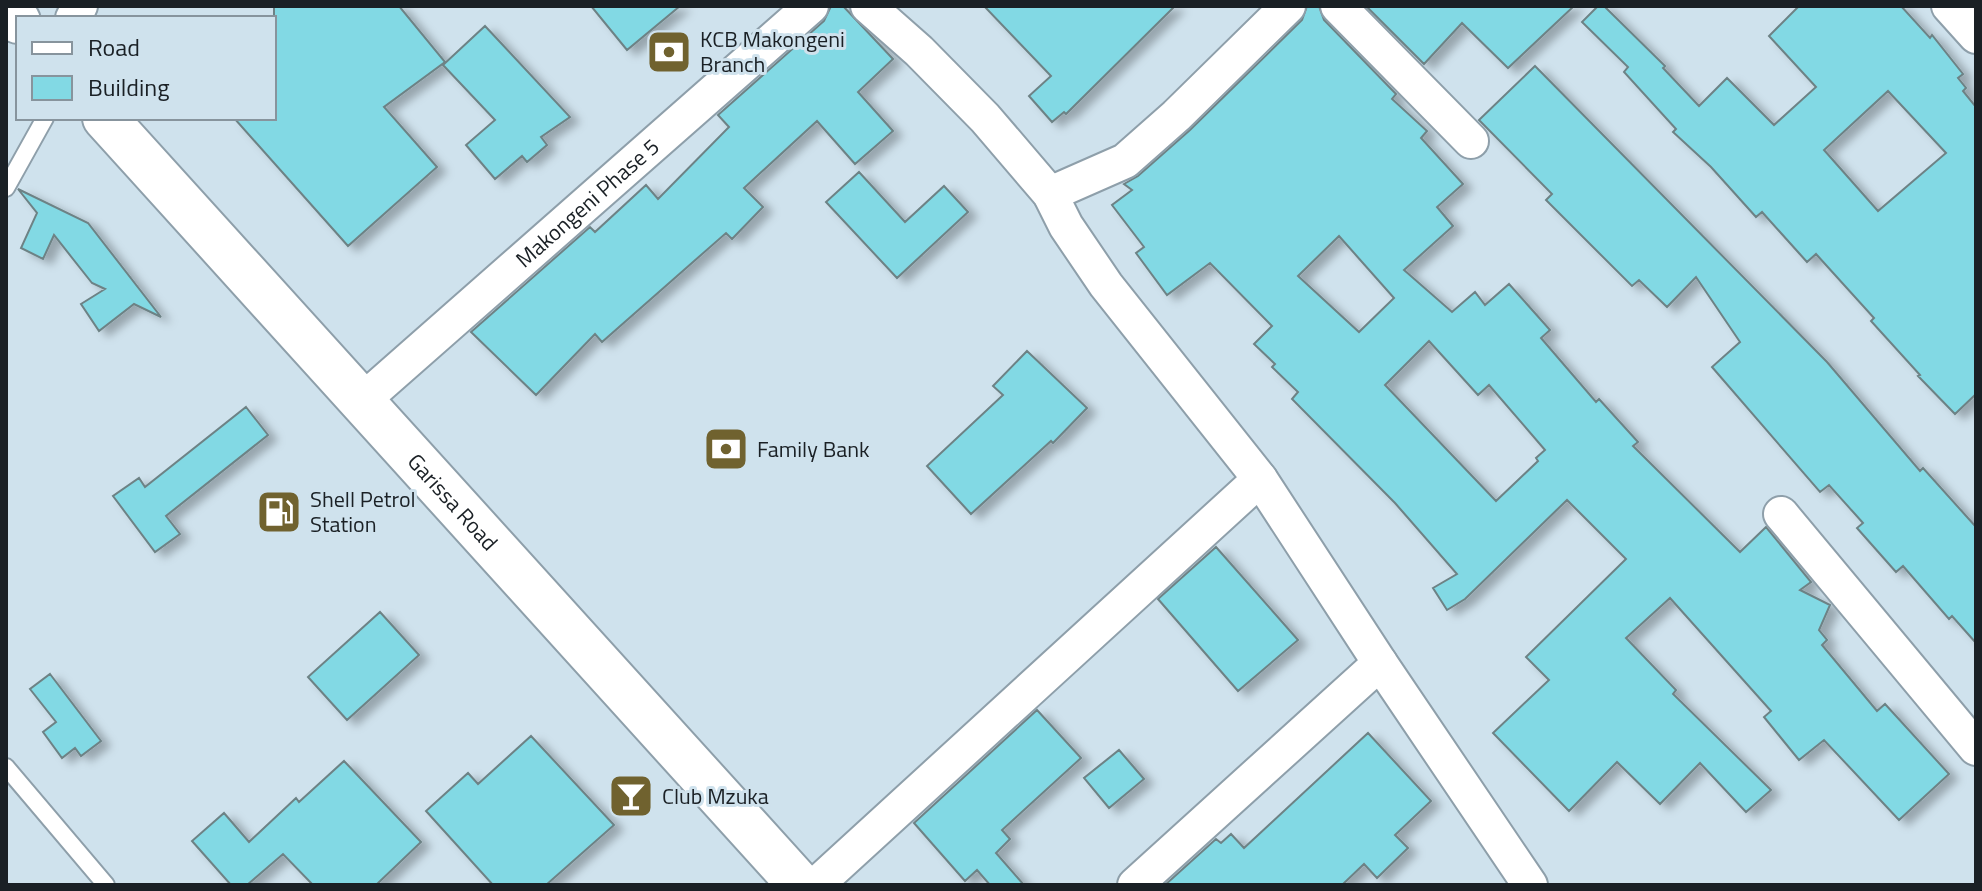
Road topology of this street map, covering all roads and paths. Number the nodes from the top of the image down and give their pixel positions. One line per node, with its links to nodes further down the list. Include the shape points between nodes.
1 (811, 6): 12 (street, Makongeni Phase 5)
2 (868, 6): 11 (street, via 985,118)
3 (1288, 6): 11 (street, via 1125,161)
4 (1338, 6): 9 (street)
5 (1949, 6): 6 (street)
6 (1976, 36)
7 (44, 120): 10 (lane)
8 (107, 120): 12 (highway, Garissa Road)
9 (1471, 141)
10 (6, 188)
11 (1050, 194): 13 (street, via 1084,256)
12 (362, 401): 19 (highway, Garissa Road)
13 (1260, 479): 15 (street); 20 (street)
14 (1781, 514): 16 (street)
15 (1380, 663): 21 (street); 22 (street)
16 (1976, 748)
17 (6, 767): 18 (lane)
18 (106, 885)
19 (800, 885)
20 (816, 885)
21 (1135, 885)
22 (1530, 885)

